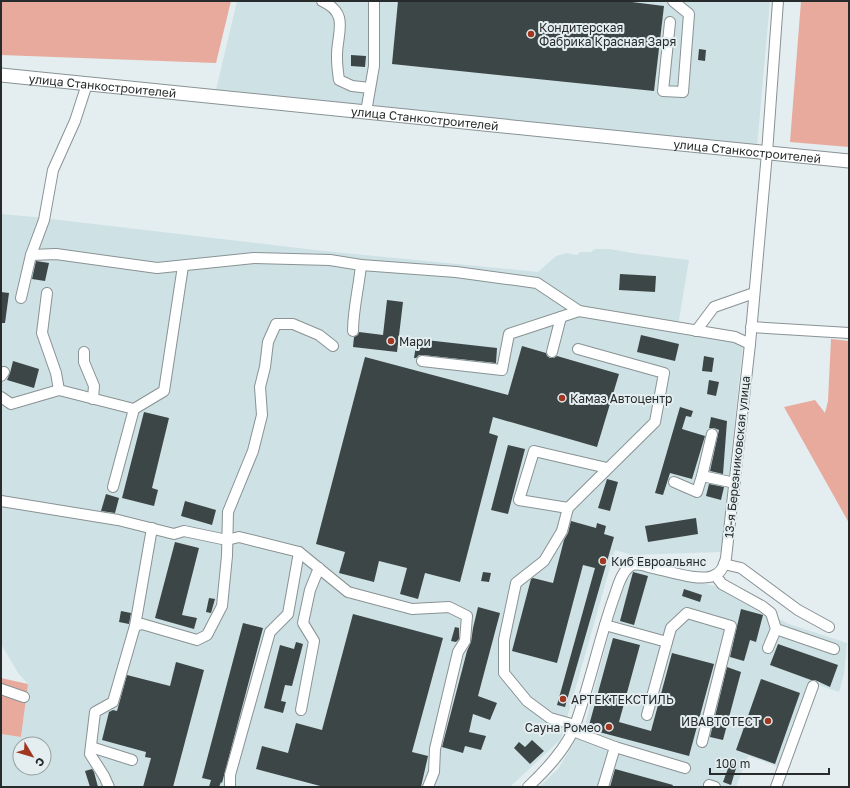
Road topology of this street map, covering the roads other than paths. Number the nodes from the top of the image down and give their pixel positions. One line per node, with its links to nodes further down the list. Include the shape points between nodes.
1 (322, 1): 8 (street, via 332,5 339,13 339,80 352,86)
2 (374, 1): 8 (street, via 374,66)
3 (673, 1): 5 (street, via 689,14 683,92 663,91)
4 (778, 1): 10 (street, 13-я Березниковская улица)
5 (670, 22)
6 (1, 75): 7 (main road, улица Станкостроителей)
7 (87, 84): 9 (main road, улица Станкостроителей); 12 (street, via 53,170 44,220)
8 (370, 88): 9 (street)
9 (366, 112): 10 (main road, улица Станкостроителей)
10 (767, 153): 11 (main road, улица Станкостроителей); 16 (street, 13-я Березниковская улица)
11 (849, 161)
12 (31, 255): 14 (street, via 56,254 157,268); 17 (street)
13 (361, 265): 14 (street, via 330,260 254,258); 18 (street, via 456,272 537,283); 22 (street)
14 (183, 266): 33 (street, via 164,391)
15 (47, 293): 30 (street, via 42,333)
16 (754, 293): 20 (street, 13-я Березниковская улица); 21 (street, via 714,306)
17 (21, 298)
18 (579, 311): 19 (street); 21 (street)
19 (561, 317): 28 (street); 29 (street, via 509,334 502,370)
20 (751, 327): 23 (street); 24 (street, 13-я Березниковская улица)
21 (696, 330): 24 (street, via 735,337)
22 (353, 331)
23 (849, 333)
24 (750, 344): 38 (street, 13-я Березниковская улица)
25 (334, 346): 43 (street, via 319,335 292,324 276,324 268,342 260,387 262,415 253,451 228,512)
26 (578, 349): 35 (street, via 664,372 655,422)
27 (84, 352): 32 (street, via 84,362 94,386)
28 (552, 352)
29 (422, 361)
30 (59, 390): 31 (street, via 11,404); 32 (street)
31 (1, 397)
32 (93, 399): 33 (street)
33 (134, 409): 39 (street)
34 (712, 434): 36 (street)
35 (607, 468): 41 (street); 41 (street, via 534,451 519,500)
36 (702, 476): 37 (street, via 697,492); 38 (street)
37 (674, 482)
38 (735, 483): 45 (street, 13-я Березниковская улица)
39 (113, 487)
40 (1, 501): 42 (street)
41 (568, 508): 60 (street, via 562,531 544,561 516,583 504,640 504,673 527,701 550,718)
42 (152, 528): 43 (street, via 174,534 184,531); 49 (street)
43 (227, 540): 44 (street, via 239,537); 49 (street, via 222,606 207,635 197,640 142,624)
44 (299, 552): 46 (street); 68 (street, via 288,614 270,632 230,775)
45 (724, 564): 47 (street, 13-я Березниковская улица); 50 (street, via 741,568 798,610)
46 (319, 568): 58 (street, via 310,590 302,623 314,641); 69 (street, via 348,592 412,609 449,607 467,616 465,641 458,652 435,749 434,772)
47 (715, 576): 48 (street, via 703,578 644,566 631,566 621,579); 51 (street, via 722,584 771,613)
48 (605, 625): 52 (street); 60 (street)
49 (135, 626): 62 (street, via 113,702 95,712)
50 (829, 627)
51 (776, 629): 53 (street); 54 (street)
52 (667, 642): 59 (street); 61 (street, via 671,628 687,613 731,626)
53 (768, 648)
54 (834, 649)
55 (813, 686): 71 (street)
56 (1, 689): 57 (street)
57 (24, 697)
58 (301, 710)
59 (647, 714)
60 (574, 728): 63 (street); 66 (street, via 568,741)
61 (702, 742)
62 (91, 747): 64 (street); 67 (street, via 90,754)
63 (615, 747): 65 (street); 70 (street)
64 (132, 760)
65 (685, 768)
66 (535, 785)
67 (109, 787)
68 (230, 787)
69 (428, 787)
70 (603, 787)
71 (776, 787)

